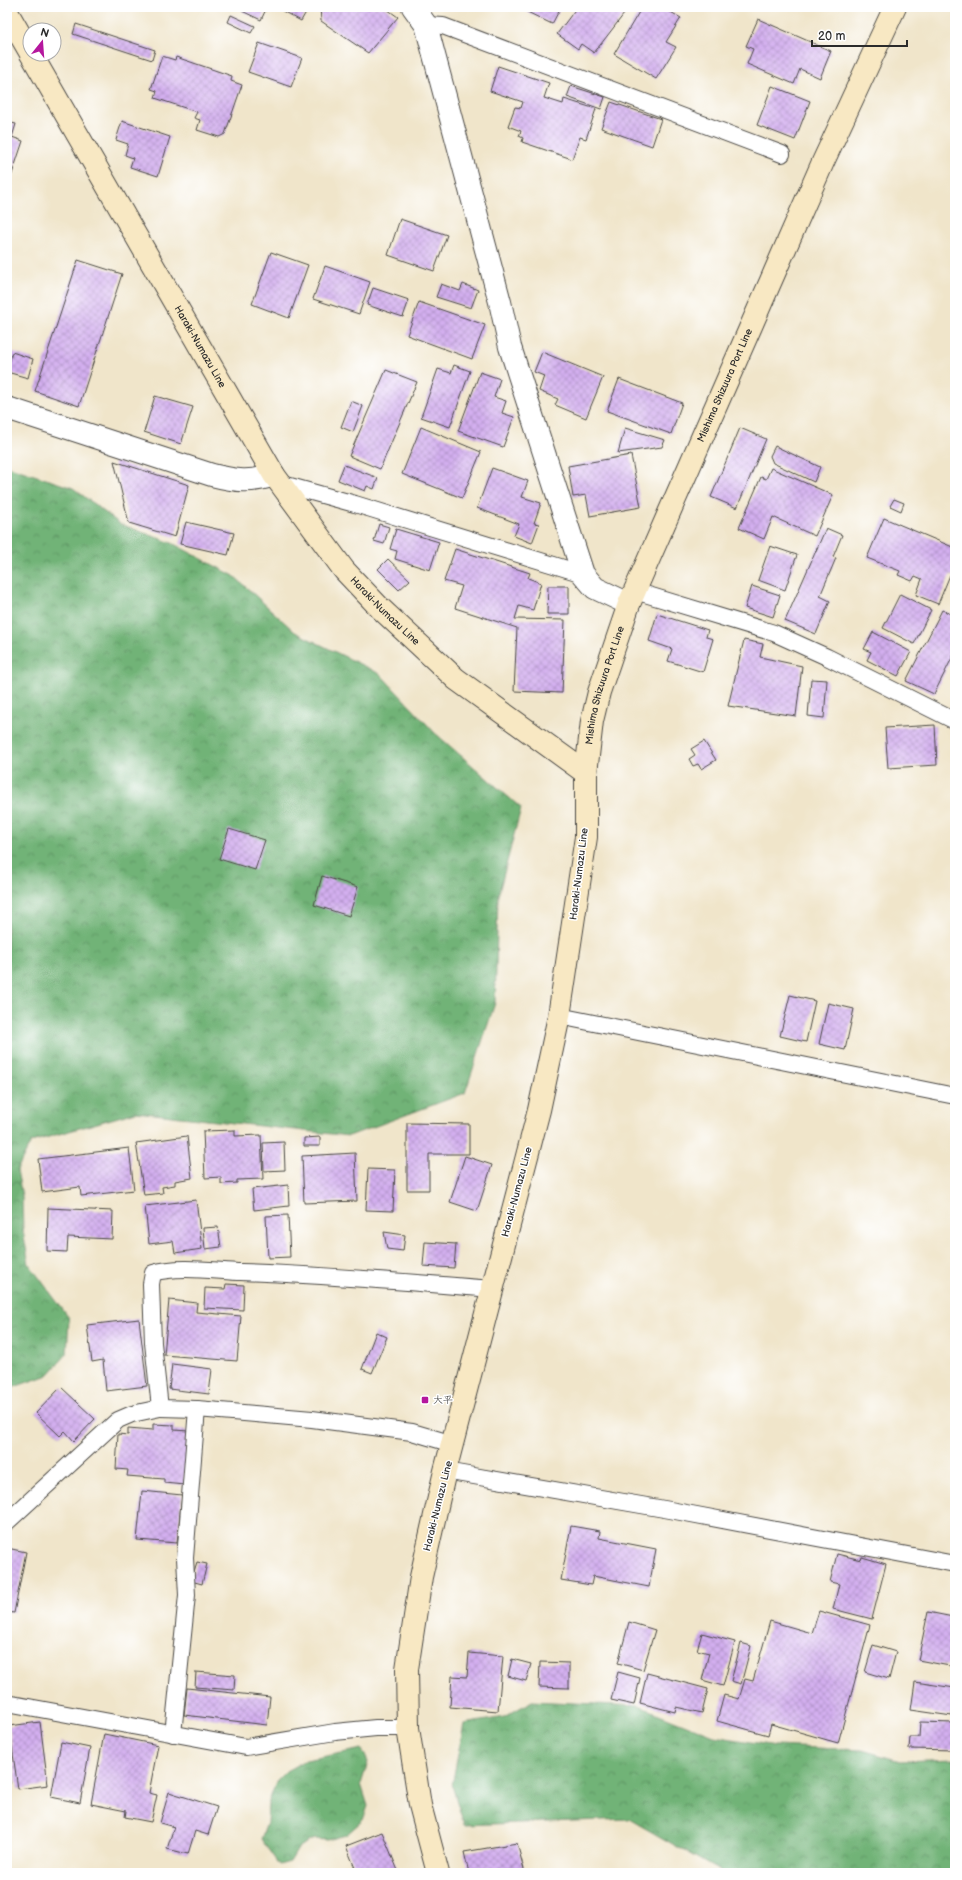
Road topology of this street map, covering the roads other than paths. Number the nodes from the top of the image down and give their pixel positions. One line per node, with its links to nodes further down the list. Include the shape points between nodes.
1 (413, 7): 4 (street)
2 (895, 7): 11 (main road, Mishima Shizuura Port Line, via 823,162)
3 (7, 12): 5 (main road, Haraki-Numazu Line)
4 (426, 25): 7 (lane, via 443,26); 10 (street, via 510,347)
5 (22, 38)
6 (36, 62): 9 (main road, Haraki-Numazu Line)
7 (782, 154)
8 (7, 408): 9 (street, via 212,475 239,481)
9 (276, 479): 10 (lane); 13 (main road, Haraki-Numazu Line, via 344,570 380,608 456,679)
10 (583, 574): 11 (street, via 595,588)
11 (632, 597): 12 (lane, via 774,634 827,657); 13 (main road, Mishima Shizuura Port Line, via 599,692 592,721)
12 (951, 719)
13 (586, 773): 14 (main road, Haraki-Numazu Line, via 586,837)
14 (559, 1016): 15 (lane); 16 (main road, Haraki-Numazu Line, via 539,1110)
15 (955, 1096)
16 (492, 1289): 17 (lane, via 252,1272 184,1270 153,1273 153,1343); 19 (main road, Haraki-Numazu Line)
17 (160, 1408): 18 (lane); 21 (lane, via 118,1420)
18 (198, 1409): 19 (lane, via 312,1419 412,1432); 25 (lane, via 185,1558 187,1595)
19 (453, 1444): 20 (main road, Haraki-Numazu Line)
20 (445, 1470): 22 (lane); 24 (main road, Haraki-Numazu Line, via 421,1577 406,1669)
21 (7, 1522)
22 (955, 1564)
23 (7, 1704): 25 (lane)
24 (408, 1728): 25 (lane, via 335,1732 246,1747); 26 (main road, Haraki-Numazu Line, via 420,1805)
25 (173, 1734)
26 (438, 1873)

